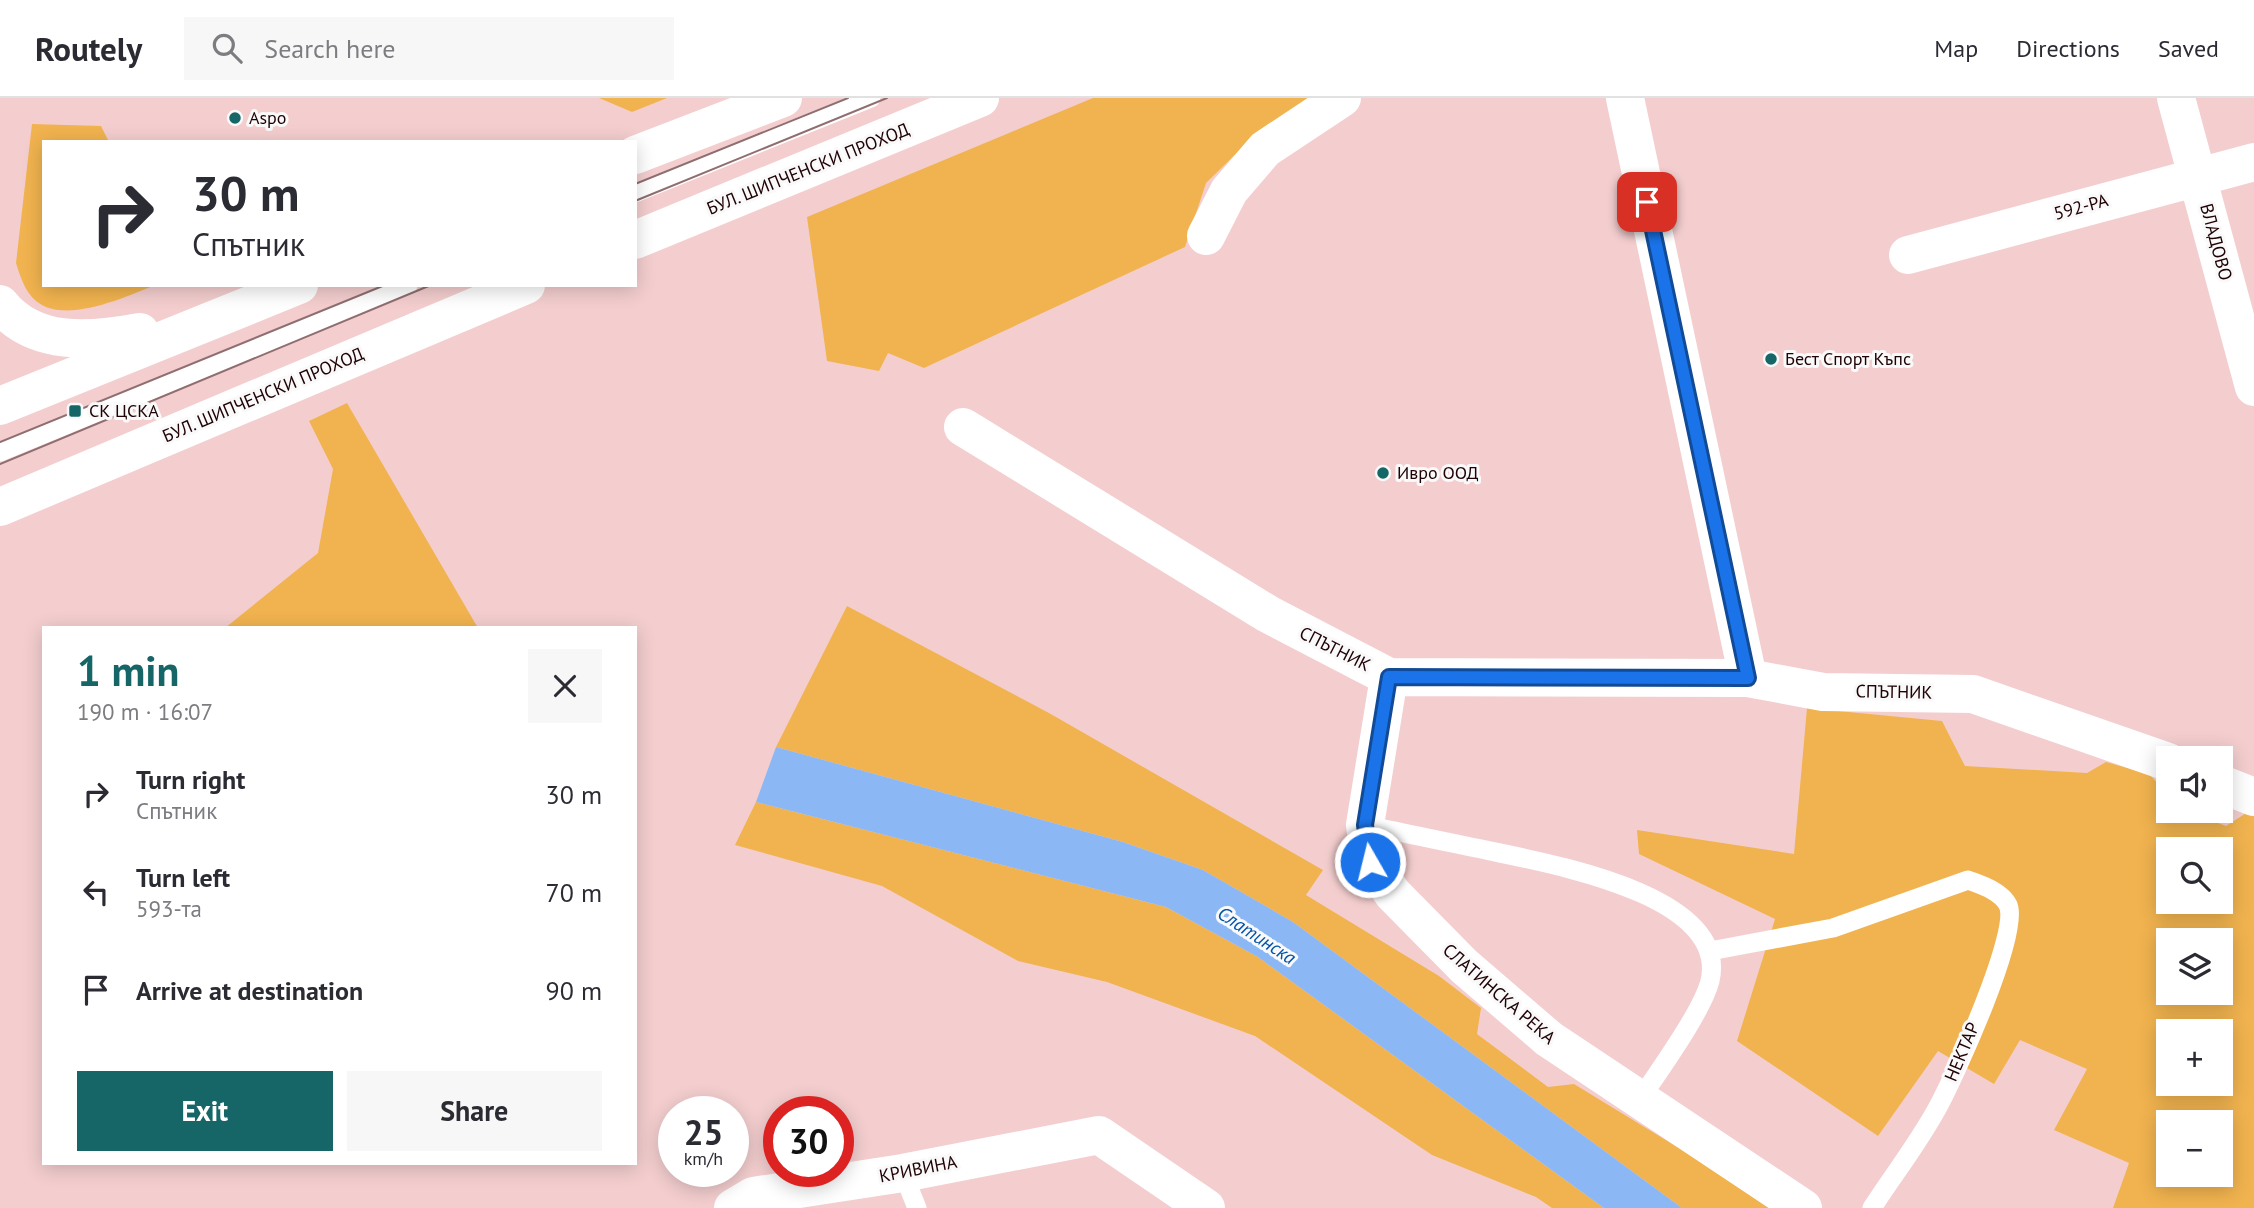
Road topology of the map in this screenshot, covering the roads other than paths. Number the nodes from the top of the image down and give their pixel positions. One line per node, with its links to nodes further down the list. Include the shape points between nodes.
1 (783, 98): 7 (street)
2 (871, 98): 10 (lane)
3 (980, 98): 12 (street, БУЛ. ШИПЧЕНСКИ ПРОХОД)
4 (1342, 98): 11 (street, via 1265,149 1229,191)
5 (1625, 98): 25 (street)
6 (2176, 98): 9 (street, ВЛАДОВО)
7 (637, 154)
8 (2254, 162): 9 (street, 592-РА)
9 (2198, 175): 13 (street, 592-РА); 19 (street, ВЛАДОВО)
10 (637, 192)
11 (1206, 236)
12 (637, 239)
13 (1908, 255)
14 (294, 287): 18 (street)
15 (403, 287): 22 (lane)
16 (521, 287): 23 (street, БУЛ. ШИПЧЕНСКИ ПРОХОД)
17 (0, 304): 18 (street, via 39,331 84,340)
18 (207, 320): 20 (street)
19 (2254, 387)
20 (0, 406)
21 (963, 427): 24 (street, СПЪТНИК, via 1268,614)
22 (0, 452)
23 (0, 506)
24 (1389, 677): 25 (street, СПЪТНИК); 29 (street, СЛАТИНСКА РЕКА)
25 (1748, 678): 26 (street, СПЪТНИК, via 1823,692 1973,694)
26 (2156, 758)
27 (2233, 788): 28 (street)
28 (2254, 797)
29 (1365, 825): 30 (lane, via 1575,869 1640,892 1690,923); 31 (street, СЛАТИНСКА РЕКА, via 1370,862 1393,894 1464,966 1549,1039)
30 (1710, 951): 31 (lane, via 1710,981 1690,1022); 36 (lane, НЕКТАР, via 1833,928 1968,880 1991,889 2007,904 2011,920 2002,958 1939,1105)
31 (1639, 1101): 35 (street, СЛАТИНСКА РЕКА)
32 (910, 1191): 33 (street, КРИВИНА, via 753,1196); 34 (street, КРИВИНА, via 981,1156 1099,1135)
33 (733, 1208)
34 (1206, 1208)
35 (1803, 1208)
36 (1872, 1208)

